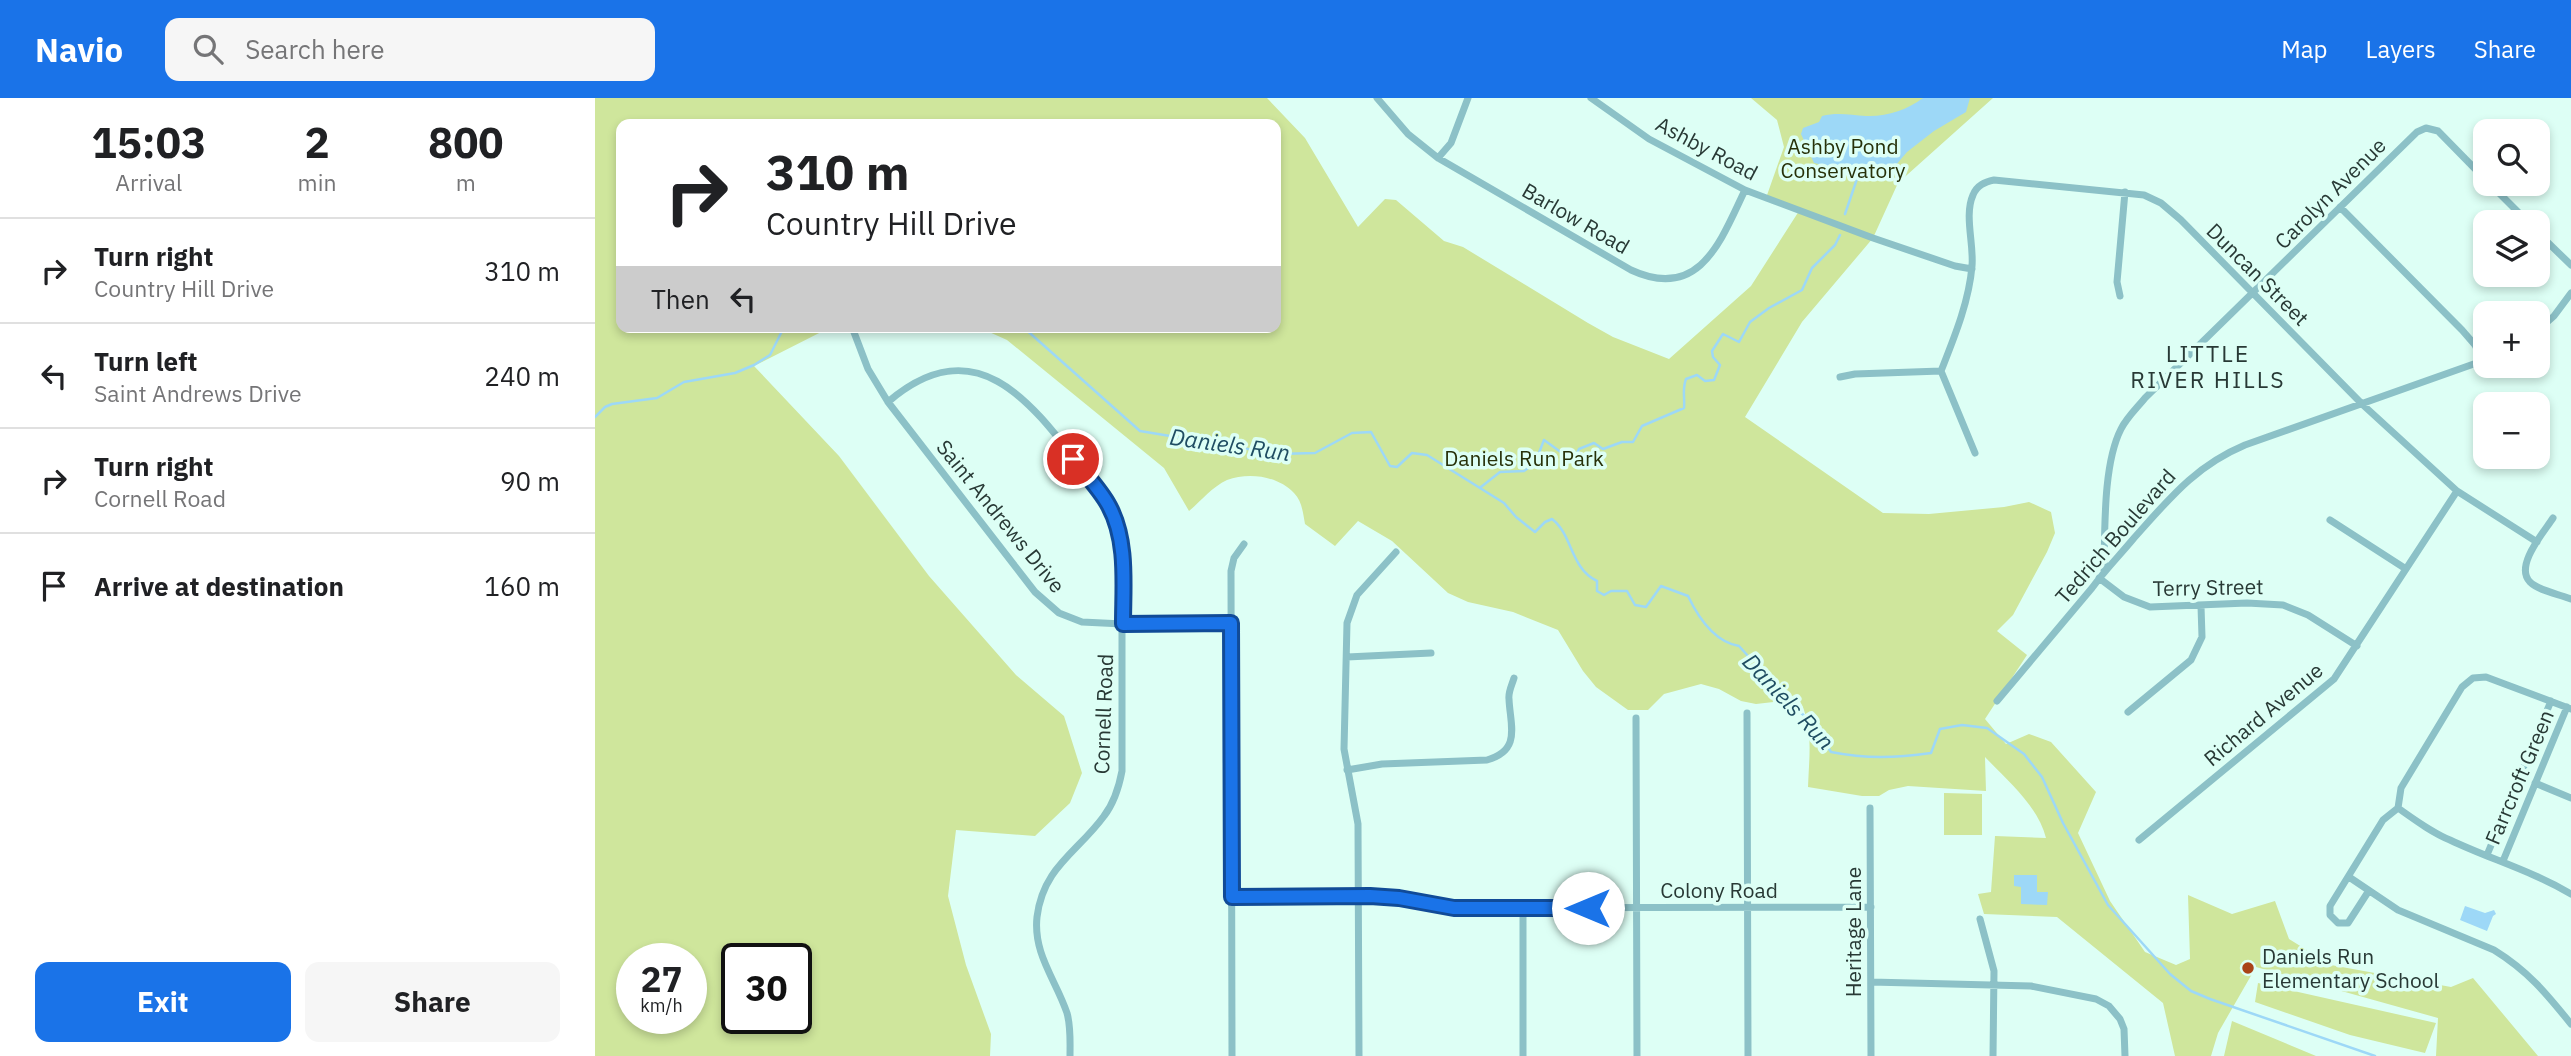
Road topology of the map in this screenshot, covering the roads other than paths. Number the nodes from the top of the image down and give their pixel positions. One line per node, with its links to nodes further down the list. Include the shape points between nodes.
1 (1377, 98): 4 (street, Barlow Road, via 1408,134)
2 (1468, 98): 4 (street, via 1451,143)
3 (1591, 98): 6 (street, Ashby Road, via 1649,139)
4 (1438, 158): 6 (street, Barlow Road, via 1631,270 1654,278 1683,275 1706,262)
5 (2473, 167): 9 (street, Carolyn Avenue, via 2433,129 2426,128 2417,131)
6 (1745, 190): 13 (street, Ashby Road)
7 (2125, 192): 13 (street, Duncan Street, via 1986,181 1975,190 1971,203); 14 (street, Duncan Street, via 2144,195 2166,207); 16 (street, via 2117,282)
8 (2502, 196): 10 (street)
9 (2340, 207): 14 (street, Carolyn Avenue); 19 (street)
10 (2516, 210)
11 (2550, 245): 12 (street)
12 (2571, 265)
13 (1972, 269): 21 (street)
14 (2252, 293): 24 (street, Duncan Street); 33 (street, Carolyn Avenue, via 2145,398 2122,428 2109,473)
15 (2571, 293): 17 (street)
16 (2120, 296)
17 (2550, 320)
18 (854, 333): 23 (street, Saint Andrews Drive)
19 (2473, 343)
20 (2473, 364): 24 (street, Tedrich Boulevard)
21 (1941, 371): 22 (street); 25 (street)
22 (1840, 377)
23 (888, 402): 38 (street, Saint Andrews Drive, via 1042,600 1083,622); 38 (street, Cornell Road, via 913,383 948,372 990,377 1018,394 1102,494 1114,516 1122,546)
24 (2362, 404): 26 (street, Duncan Street); 33 (street, Tedrich Boulevard, via 2212,461 2182,485)
25 (1975, 453)
26 (2457, 491): 29 (street, Duncan Street); 32 (street, Richard Avenue)
27 (2553, 518): 29 (street)
28 (2330, 520): 32 (street)
29 (2537, 542): 35 (street, via 2526,562 2526,576 2533,584)
30 (1244, 544): 37 (street, via 1231,571)
31 (1396, 552): 41 (street, via 1352,604)
32 (2406, 569): 39 (street, Richard Avenue)
33 (2104, 570): 34 (street, Tedrich Boulevard)
34 (2099, 578): 36 (street, Terry Street, via 2142,606); 43 (street, Tedrich Boulevard)
35 (2571, 599)
36 (2201, 606): 39 (street, Terry Street, via 2283,606 2308,615); 46 (street, via 2202,637 2191,660)
37 (1231, 623): 38 (street, Saint Andrews Drive); 61 (street)
38 (1123, 624): 70 (street, Cornell Road, via 1119,786 1104,816 1053,872 1037,920 1040,954 1067,1016)
39 (2357, 646): 54 (street, Richard Avenue, via 2324,689)
40 (1431, 653): 41 (street)
41 (1347, 657): 49 (street, via 1343,741)
42 (1514, 678): 49 (street, via 1509,700 1513,735 1498,756)
43 (1997, 701)
44 (2551, 701): 45 (street); 53 (street, via 2486,677 2473,678 2462,687 2401,788); 55 (street, Farrcroft Green)
45 (2569, 708): 50 (street, Farrcroft Green)
46 (2128, 712)
47 (1747, 713): 64 (street)
48 (1636, 718): 63 (street)
49 (1347, 770): 60 (street, via 1358,824)
50 (2535, 783): 51 (street); 56 (street, Farrcroft Green)
51 (2571, 798)
52 (1870, 808): 62 (street, Heritage Lane)
53 (2398, 808): 55 (street, via 2428,829); 57 (street, via 2383,820)
54 (2139, 840)
55 (2487, 855): 56 (street)
56 (2503, 861): 59 (street)
57 (2350, 877): 58 (street); 58 (street, via 2330,906 2330,915 2338,923 2348,923)
58 (2368, 891): 69 (street, via 2398,910 2507,958 2541,986)
59 (2571, 894)
60 (1358, 896): 61 (street, Colony Road); 65 (street, Colony Road, via 1454,908); 72 (street)
61 (1232, 897): 71 (street)
62 (1871, 907): 64 (street, Colony Road); 67 (street, Heritage Lane)
63 (1637, 908): 64 (street, Colony Road); 65 (street, Colony Road); 74 (street)
64 (1747, 908): 75 (street)
65 (1523, 909): 73 (street)
66 (1980, 919): 68 (street)
67 (1871, 982): 68 (street); 76 (street, Heritage Lane)
68 (1994, 985): 77 (street); 78 (street, via 2044,987 2102,1002 2120,1019)
69 (2571, 1024)
70 (1070, 1056)
71 (1232, 1056)
72 (1359, 1056)
73 (1523, 1056)
74 (1637, 1056)
75 (1748, 1056)
76 (1871, 1056)
77 (1993, 1056)
78 (2125, 1056)

